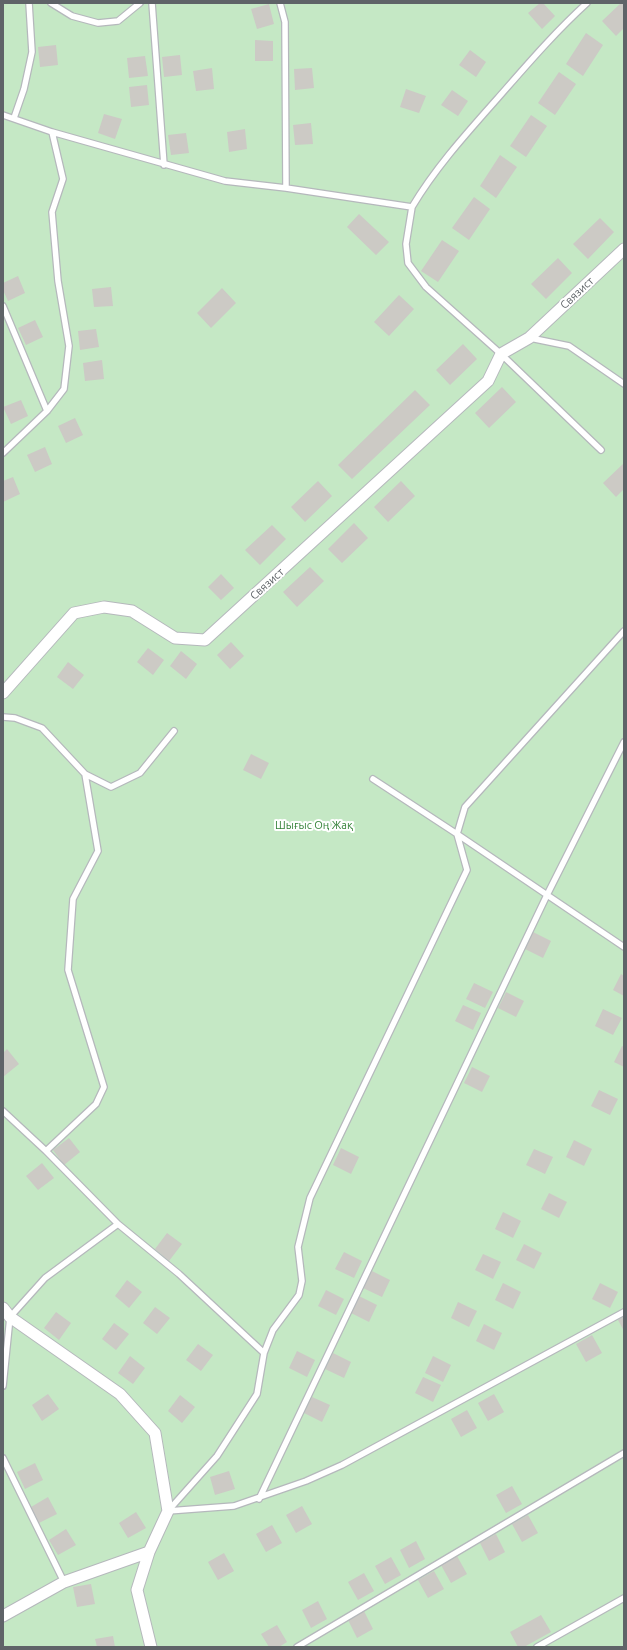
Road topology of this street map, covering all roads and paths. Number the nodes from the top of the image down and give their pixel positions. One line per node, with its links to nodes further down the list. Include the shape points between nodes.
1 (29, 3): 8 (lane, via 32,52 24,89)
2 (51, 3): 3 (lane, via 72,16 98,23 118,21)
3 (140, 3)
4 (152, 3): 10 (lane)
5 (280, 3): 11 (lane, via 285,22)
6 (585, 3): 12 (lane, via 448,154)
7 (3, 115): 8 (lane)
8 (14, 118): 9 (lane)
9 (52, 132): 10 (lane); 18 (lane, via 63,179 52,212 58,281 69,346 64,388)
10 (164, 165): 11 (lane, via 225,181)
11 (286, 188): 12 (lane)
12 (412, 207): 16 (lane, via 406,244 408,263 426,287)
13 (624, 248): 15 (street, Связист)
14 (3, 306): 18 (lane)
15 (529, 338): 16 (street, Связист); 17 (lane, via 569,346)
16 (501, 354): 19 (lane); 22 (street, Связист, via 488,381 205,640 175,638 132,611 104,607 74,613)
17 (624, 384)
18 (47, 411): 20 (lane)
19 (601, 450)
20 (3, 453)
21 (624, 631): 28 (lane, via 465,807)
22 (3, 693)
23 (3, 717): 26 (lane, via 14,718 42,728)
24 (174, 731): 26 (lane, via 140,773 111,787)
25 (624, 742): 29 (lane)
26 (85, 774): 32 (lane, via 98,851 73,900 68,970 104,1087 96,1104)
27 (373, 779): 28 (lane)
28 (457, 834): 29 (lane); 37 (lane, via 467,870 310,1198 298,1247 302,1281 298,1294 274,1330)
29 (547, 895): 30 (lane); 41 (lane)
30 (624, 947)
31 (3, 1111): 32 (lane)
32 (46, 1152): 33 (lane)
33 (118, 1224): 36 (lane, via 45,1278); 37 (lane, via 179,1274)
34 (3, 1308): 36 (street)
35 (623, 1311): 41 (lane, via 342,1466)
36 (10, 1317): 38 (lane); 42 (street, via 120,1394 155,1433)
37 (264, 1353): 42 (lane, via 257,1394 217,1456)
38 (3, 1386)
39 (624, 1453): 48 (lane)
40 (3, 1458): 44 (lane)
41 (259, 1499): 42 (lane, via 234,1506)
42 (168, 1512): 43 (street)
43 (149, 1552): 44 (street); 47 (street, via 137,1590)
44 (64, 1582): 46 (street)
45 (624, 1598): 49 (lane)
46 (3, 1616)
47 (152, 1647)
48 (297, 1647)
49 (537, 1647)

